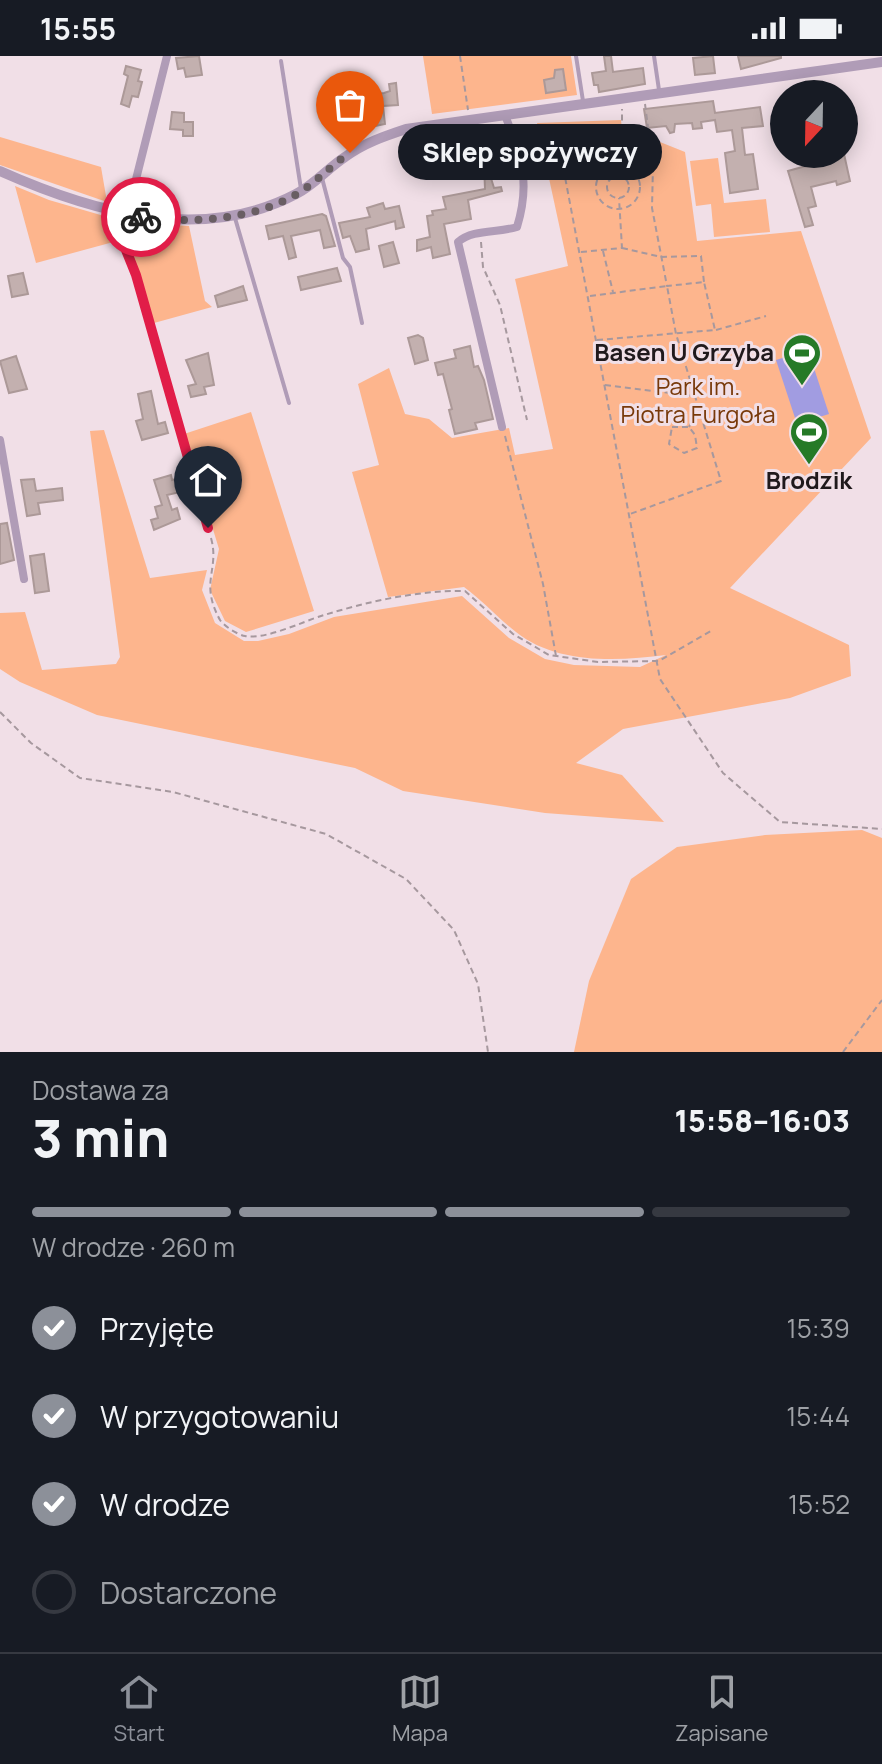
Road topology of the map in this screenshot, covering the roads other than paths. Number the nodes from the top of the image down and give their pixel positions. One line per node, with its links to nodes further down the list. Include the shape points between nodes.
1 (167, 56): 12 (street)
2 (576, 56): 7 (lane)
3 (654, 56): 6 (lane)
4 (281, 61): 11 (lane)
5 (882, 62): 6 (street)
6 (660, 93): 7 (street, via 634,102)
7 (583, 103): 8 (street)
8 (505, 115): 10 (street, via 378,138); 16 (street, via 525,167 517,227 467,234 458,242)
9 (0, 171): 12 (street)
10 (321, 175): 11 (street); 14 (lane)
11 (301, 192): 13 (street, via 270,208)
12 (122, 214): 13 (street, via 172,220); 18 (street, via 116,225 136,275)
13 (234, 215): 15 (lane)
14 (362, 323)
15 (289, 403)
16 (502, 427)
17 (0, 440): 19 (street)
18 (208, 528)
19 (24, 579)

